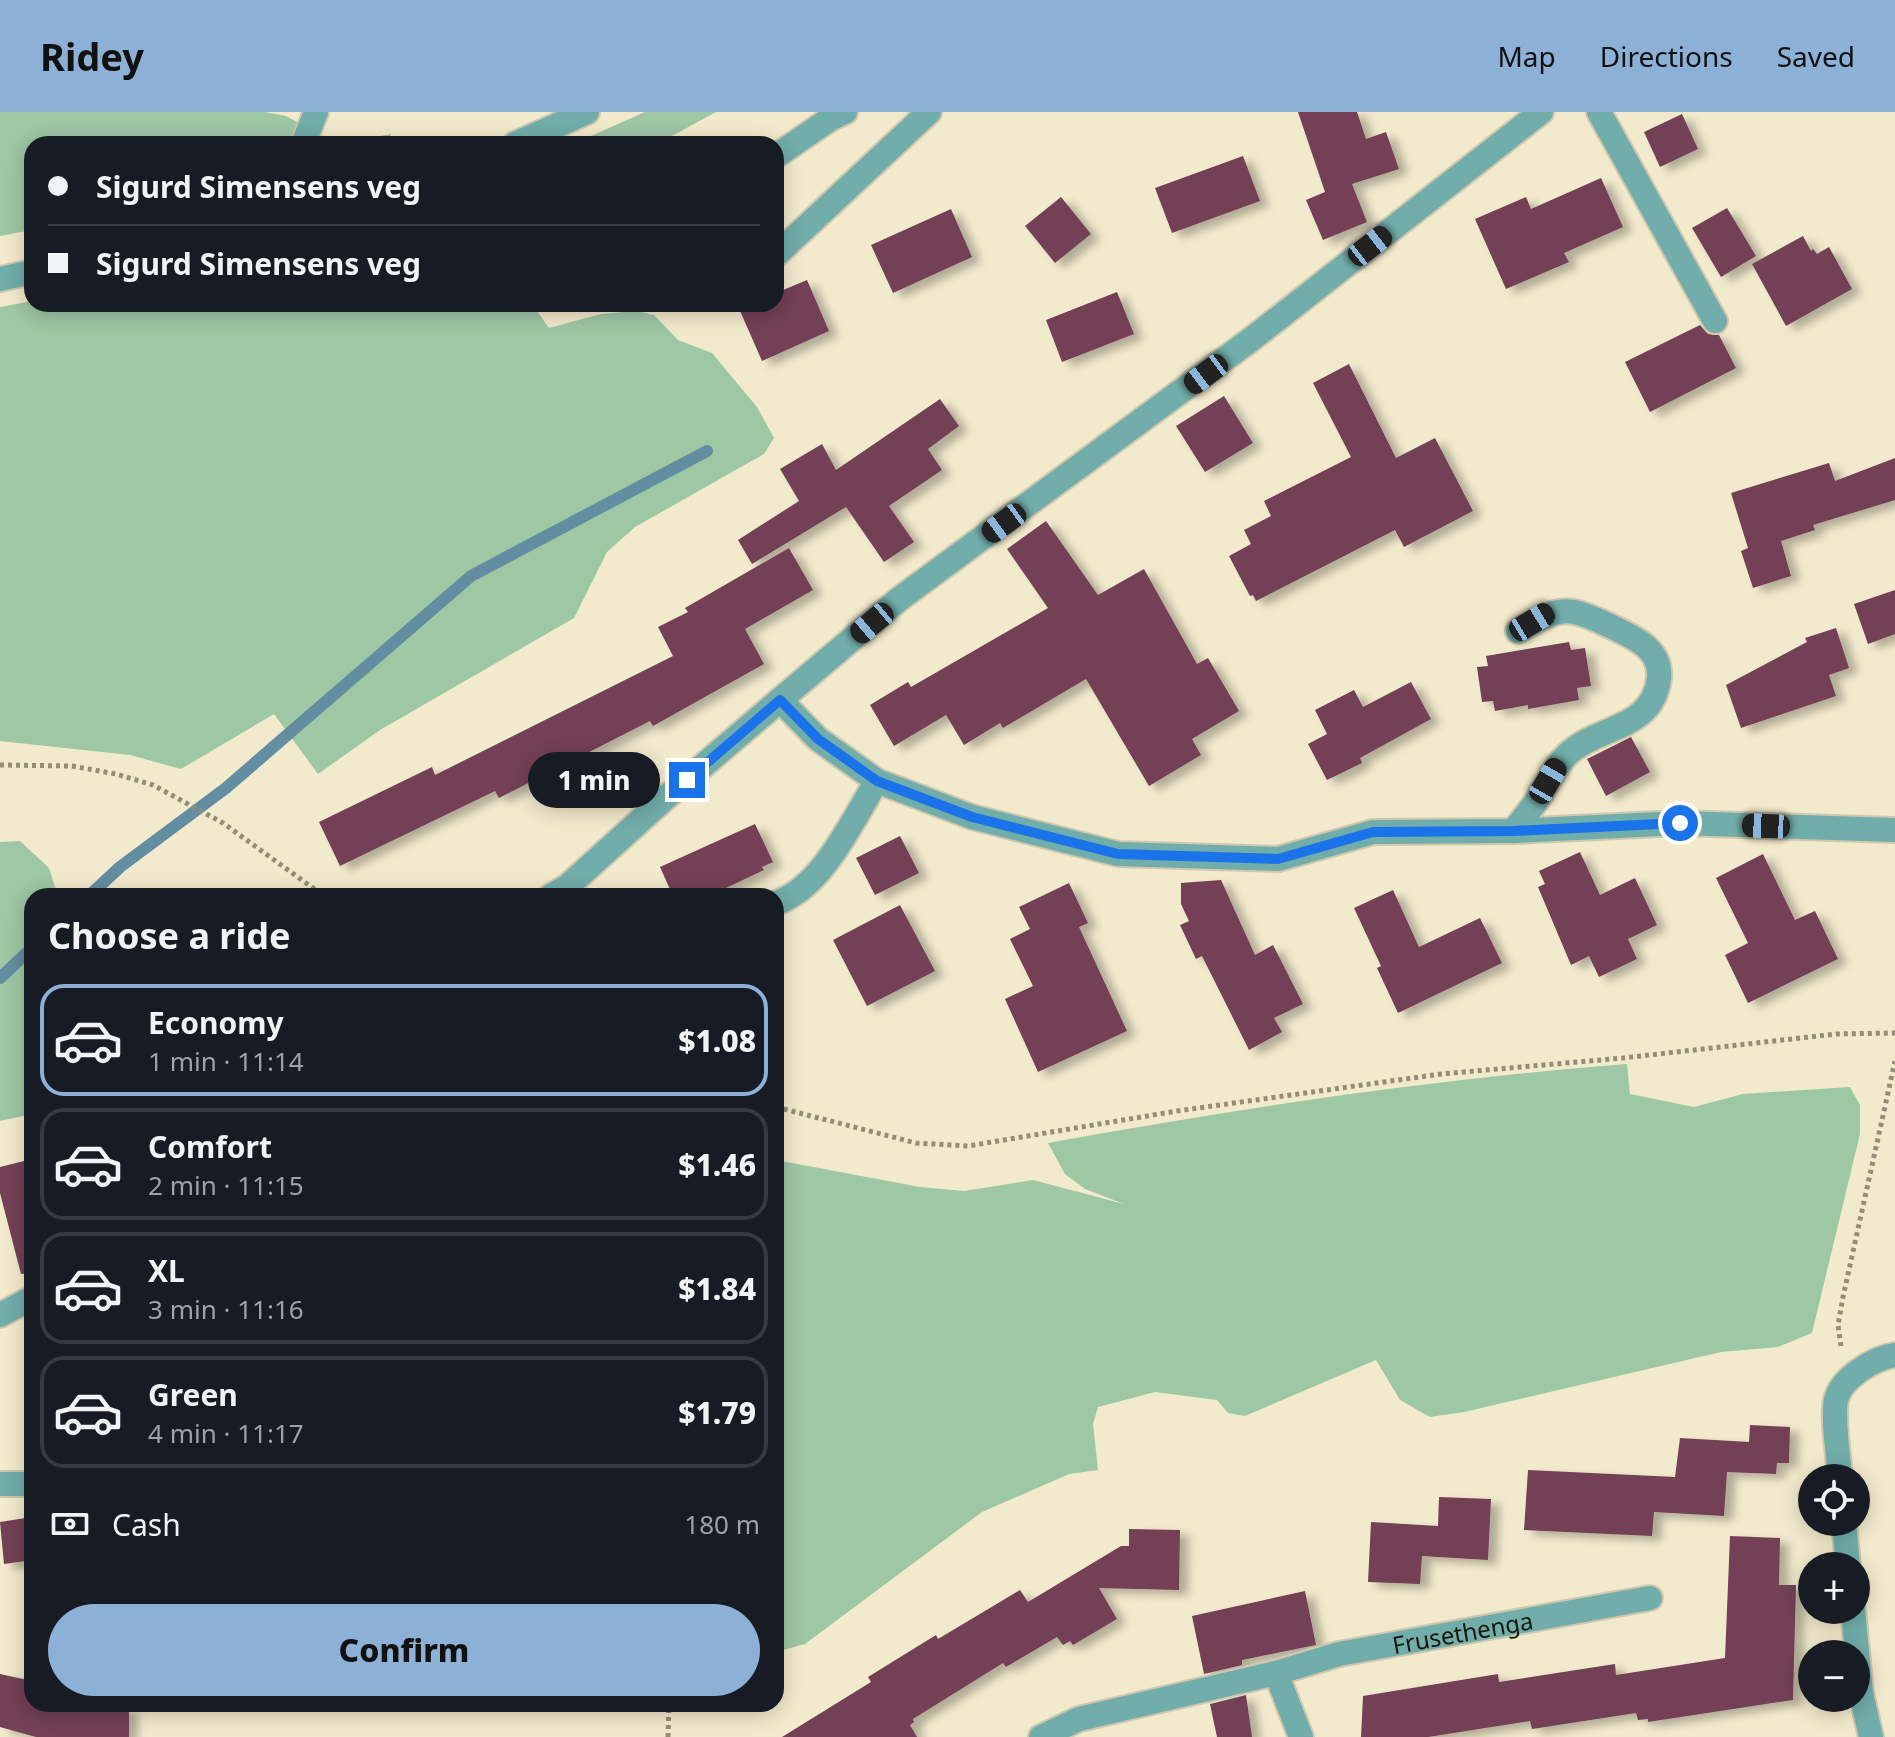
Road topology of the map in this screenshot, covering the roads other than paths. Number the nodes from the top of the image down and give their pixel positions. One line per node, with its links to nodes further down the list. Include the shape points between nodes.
1 (316, 112): 7 (street)
2 (587, 112): 8 (street)
3 (845, 112): 9 (street)
4 (929, 112): 10 (street)
5 (1541, 112): 15 (street, via 1253,338 898,600)
6 (1599, 112): 13 (street)
7 (306, 136)
8 (533, 136)
9 (784, 151)
10 (784, 248)
11 (24, 274): 12 (street)
12 (0, 279)
13 (1715, 321)
14 (1518, 631): 18 (street, via 1546,614 1580,612 1639,640 1655,656 1660,673 1648,709 1573,749)
15 (780, 700): 16 (street, via 818,739); 19 (street)
16 (877, 781): 18 (street, via 972,817 1118,854 1278,859 1373,832); 20 (street, via 817,875)
17 (1895, 830): 18 (street, via 1680,823)
18 (1513, 831)
19 (565, 888)
20 (784, 900)
21 (24, 1302): 22 (street)
22 (0, 1315)
23 (1895, 1355): 24 (street, via 1854,1373 1836,1398)
24 (1839, 1464)
25 (0, 1484): 26 (street)
26 (24, 1484)
27 (1650, 1598): 29 (street, Frusethenga, via 1339,1654)
28 (1854, 1624): 32 (street)
29 (1276, 1673): 30 (street, Frusethenga, via 1079,1719); 31 (street)
30 (1041, 1737)
31 (1301, 1737)
32 (1871, 1737)

